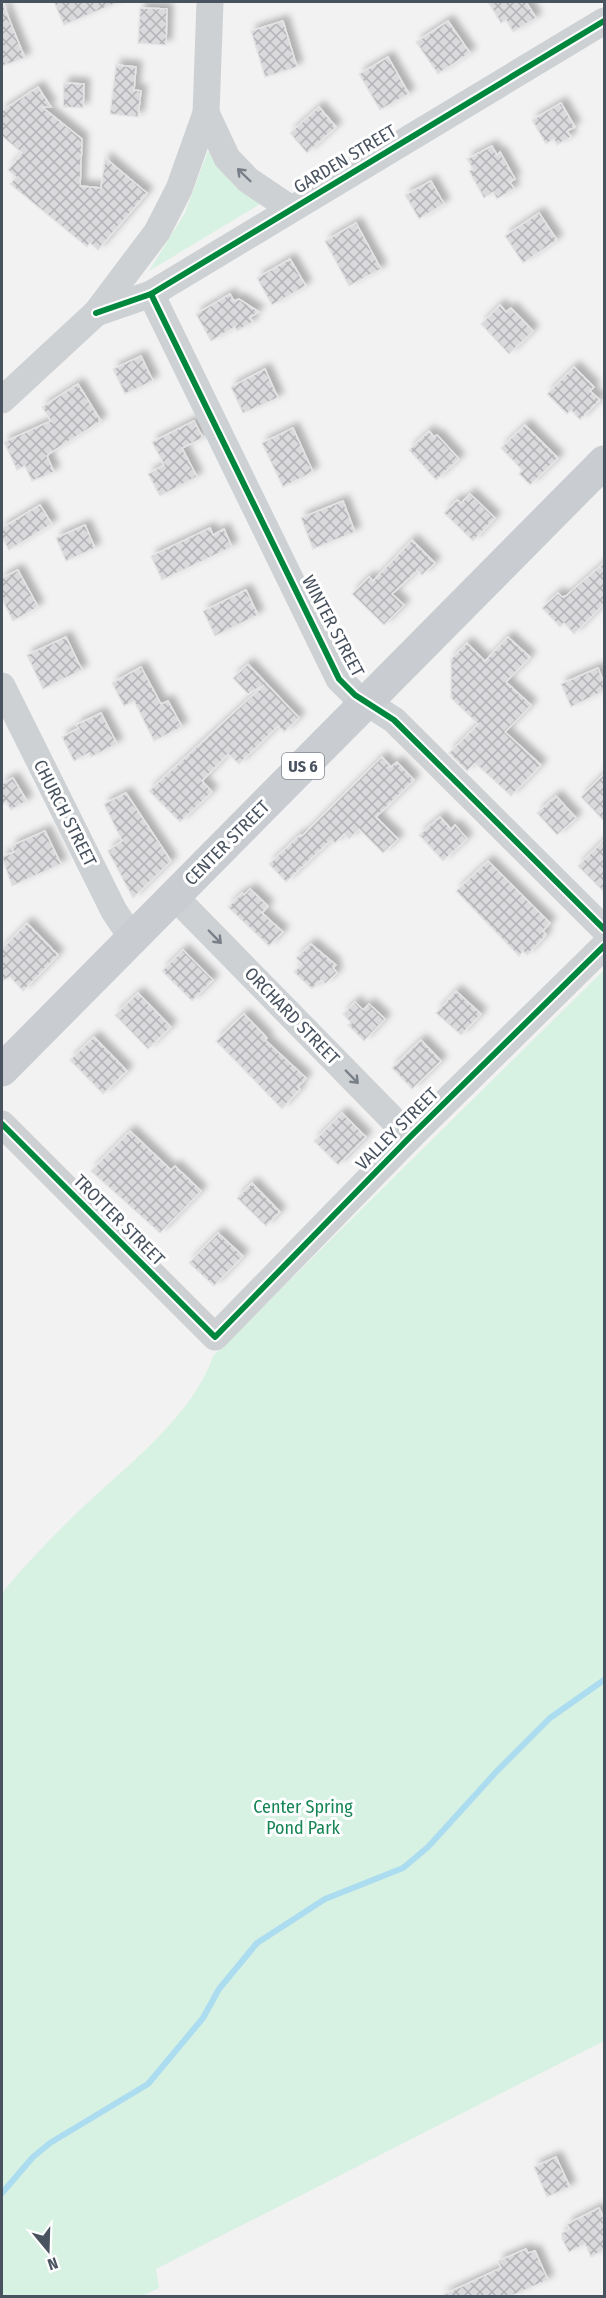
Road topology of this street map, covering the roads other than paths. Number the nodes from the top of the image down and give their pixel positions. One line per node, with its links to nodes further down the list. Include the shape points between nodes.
1 (210, 2): 3 (street)
2 (604, 21): 4 (street, GARDEN STREET)
3 (206, 113): 4 (street, one-way to 3, via 248,180 226,158); 6 (street, via 179,189 157,231)
4 (291, 209): 5 (street, GARDEN STREET)
5 (150, 294): 6 (street, GARDEN STREET); 10 (street, WINTER STREET, via 339,679)
6 (96, 313): 7 (street)
7 (2, 400)
8 (604, 462): 10 (main road, CENTER STREET / US 6)
9 (2, 686): 13 (street, CHURCH STREET, via 114,911)
10 (367, 702): 11 (main road, CENTER STREET / US 6); 12 (street, WINTER STREET, via 394,720)
11 (174, 896): 13 (main road, CENTER STREET / US 6); 17 (street, ORCHARD STREET, one-way to 17)
12 (604, 930)
13 (132, 938): 15 (main road, CENTER STREET / US 6)
14 (604, 946): 17 (street, VALLEY STREET)
15 (2, 1070)
16 (2, 1124): 18 (street, TROTTER STREET)
17 (410, 1137): 18 (street, VALLEY STREET)
18 (215, 1337)

